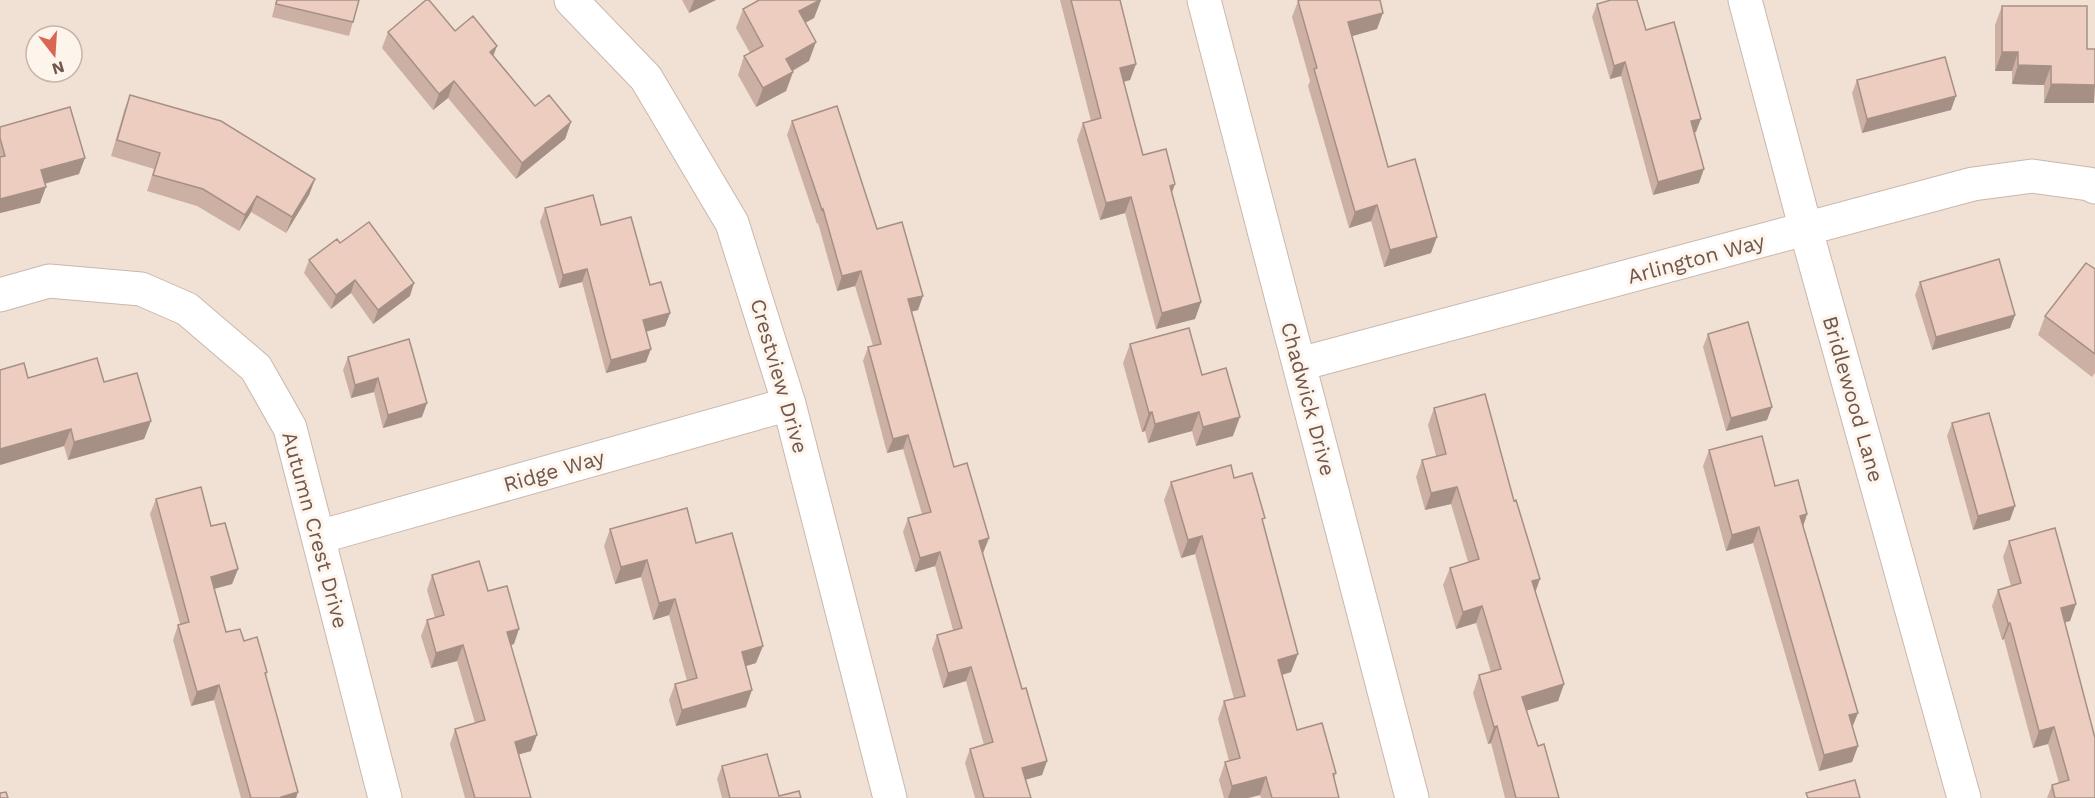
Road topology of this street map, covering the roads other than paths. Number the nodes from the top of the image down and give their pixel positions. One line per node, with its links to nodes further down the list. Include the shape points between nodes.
1 (571, 0): 8 (street, Crestview Drive, via 646,78 732,223)
2 (1204, 0): 7 (street, Chadwick Drive)
3 (1745, 0): 5 (street, Bridlewood Lane)
4 (2095, 187): 5 (street, Arlington Way, via 2032,176 1973,184)
5 (1806, 230): 7 (street, Arlington Way); 13 (street, Bridlewood Lane)
6 (0, 295): 9 (street, Autumn Crest Drive, via 48,281 141,289 187,309 256,368 290,428)
7 (1300, 364): 12 (street, Chadwick Drive)
8 (789, 404): 9 (street, Ridge Way); 11 (street, Crestview Drive)
9 (319, 537): 10 (street, Autumn Crest Drive)
10 (385, 798)
11 (890, 798)
12 (1412, 798)
13 (1964, 798)

